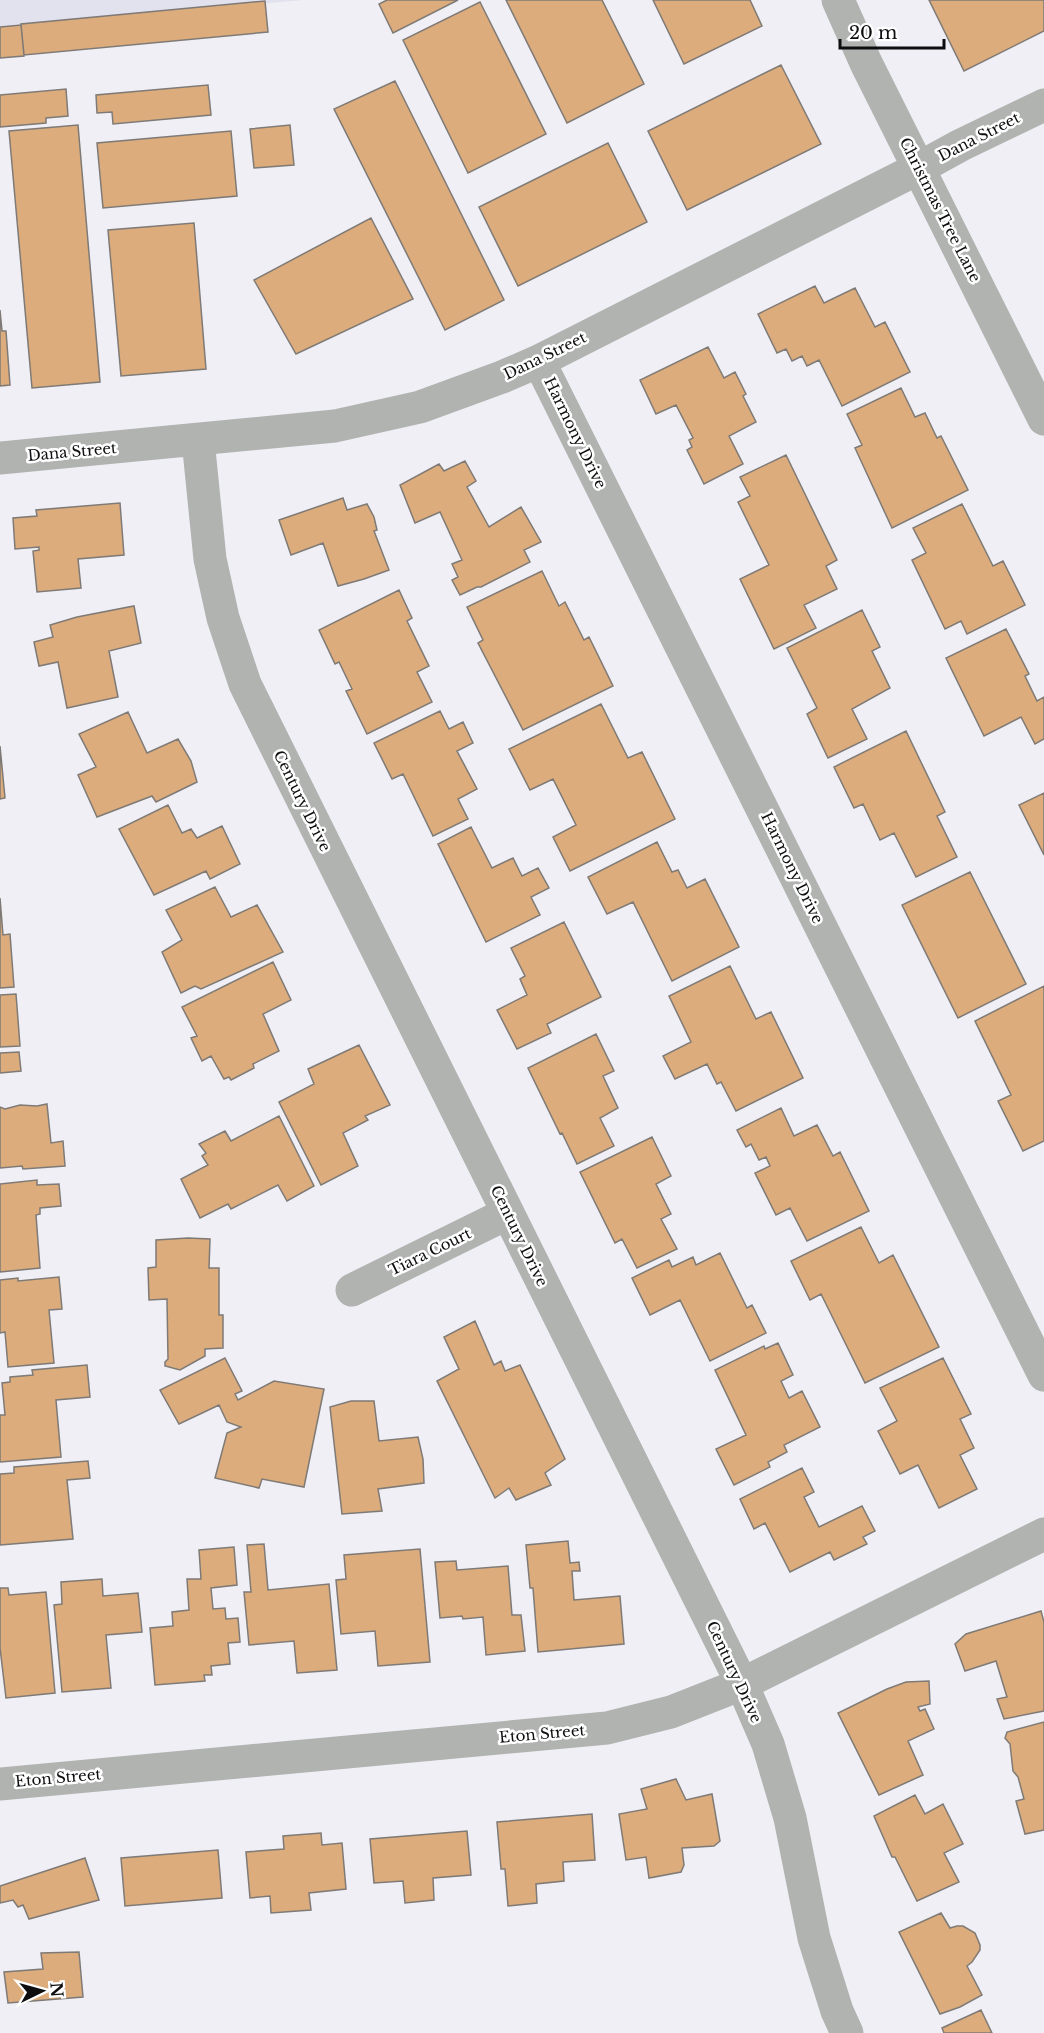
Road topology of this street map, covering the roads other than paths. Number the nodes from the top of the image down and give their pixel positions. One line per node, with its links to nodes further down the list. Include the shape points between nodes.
1 (838, 0): 3 (street, Christmas Tree Lane)
2 (1044, 105): 3 (street, Dana Street)
3 (920, 168): 4 (street, Dana Street); 5 (street, Christmas Tree Lane)
4 (539, 361): 6 (street, Dana Street, via 420,407 335,426); 10 (street, Harmony Drive)
5 (1044, 419)
6 (198, 440): 7 (street, Dana Street); 8 (street, Century Drive, via 210,558 223,618 245,684)
7 (0, 458)
8 (508, 1214): 9 (street, Tiara Court); 12 (street, Century Drive)
9 (352, 1290)
10 (1044, 1375)
11 (1044, 1534): 12 (street, Eton Street)
12 (742, 1684): 13 (street, Eton Street, via 671,1712 606,1728); 14 (street, Century Drive, via 768,1744 790,1818 814,1938)
13 (0, 1784)
14 (847, 2033)

